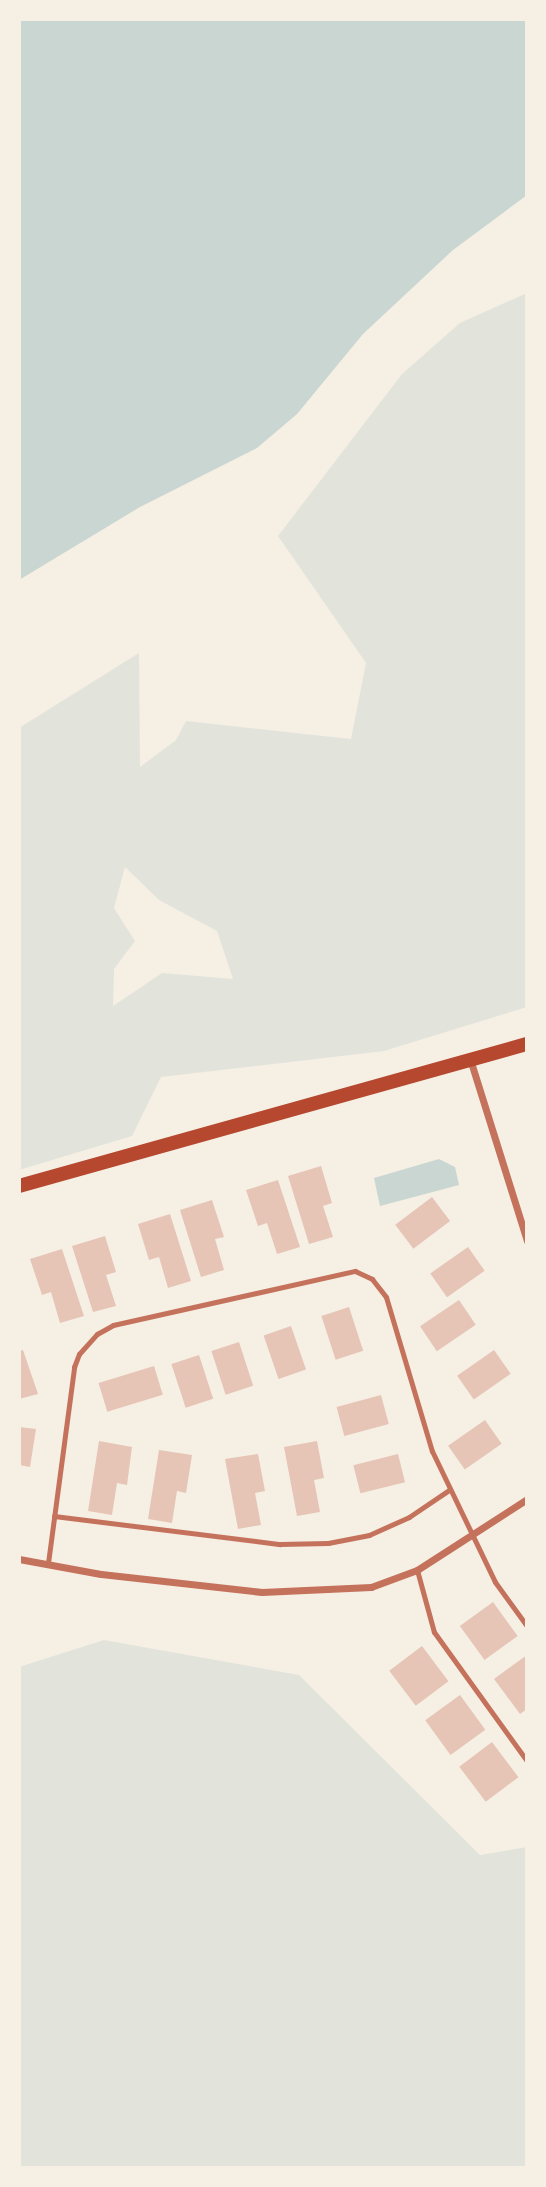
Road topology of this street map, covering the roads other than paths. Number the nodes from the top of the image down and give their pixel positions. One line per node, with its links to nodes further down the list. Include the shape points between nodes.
1 (527, 1044): 2 (main road)
2 (469, 1059): 3 (main road); 4 (street)
3 (19, 1186)
4 (527, 1241)
5 (449, 1490): 7 (lane, via 409,1517 369,1535 328,1544 281,1544); 7 (lane, via 432,1451 386,1297 372,1279 355,1271 113,1325 97,1334 74,1367); 8 (lane)
6 (527, 1499): 8 (street)
7 (54, 1516): 10 (lane)
8 (475, 1536): 11 (street); 12 (lane, via 495,1582)
9 (19, 1559): 10 (street)
10 (48, 1563): 11 (street, via 101,1574 262,1592 371,1587)
11 (417, 1570): 13 (lane, via 434,1632)
12 (527, 1626)
13 (527, 1761)

